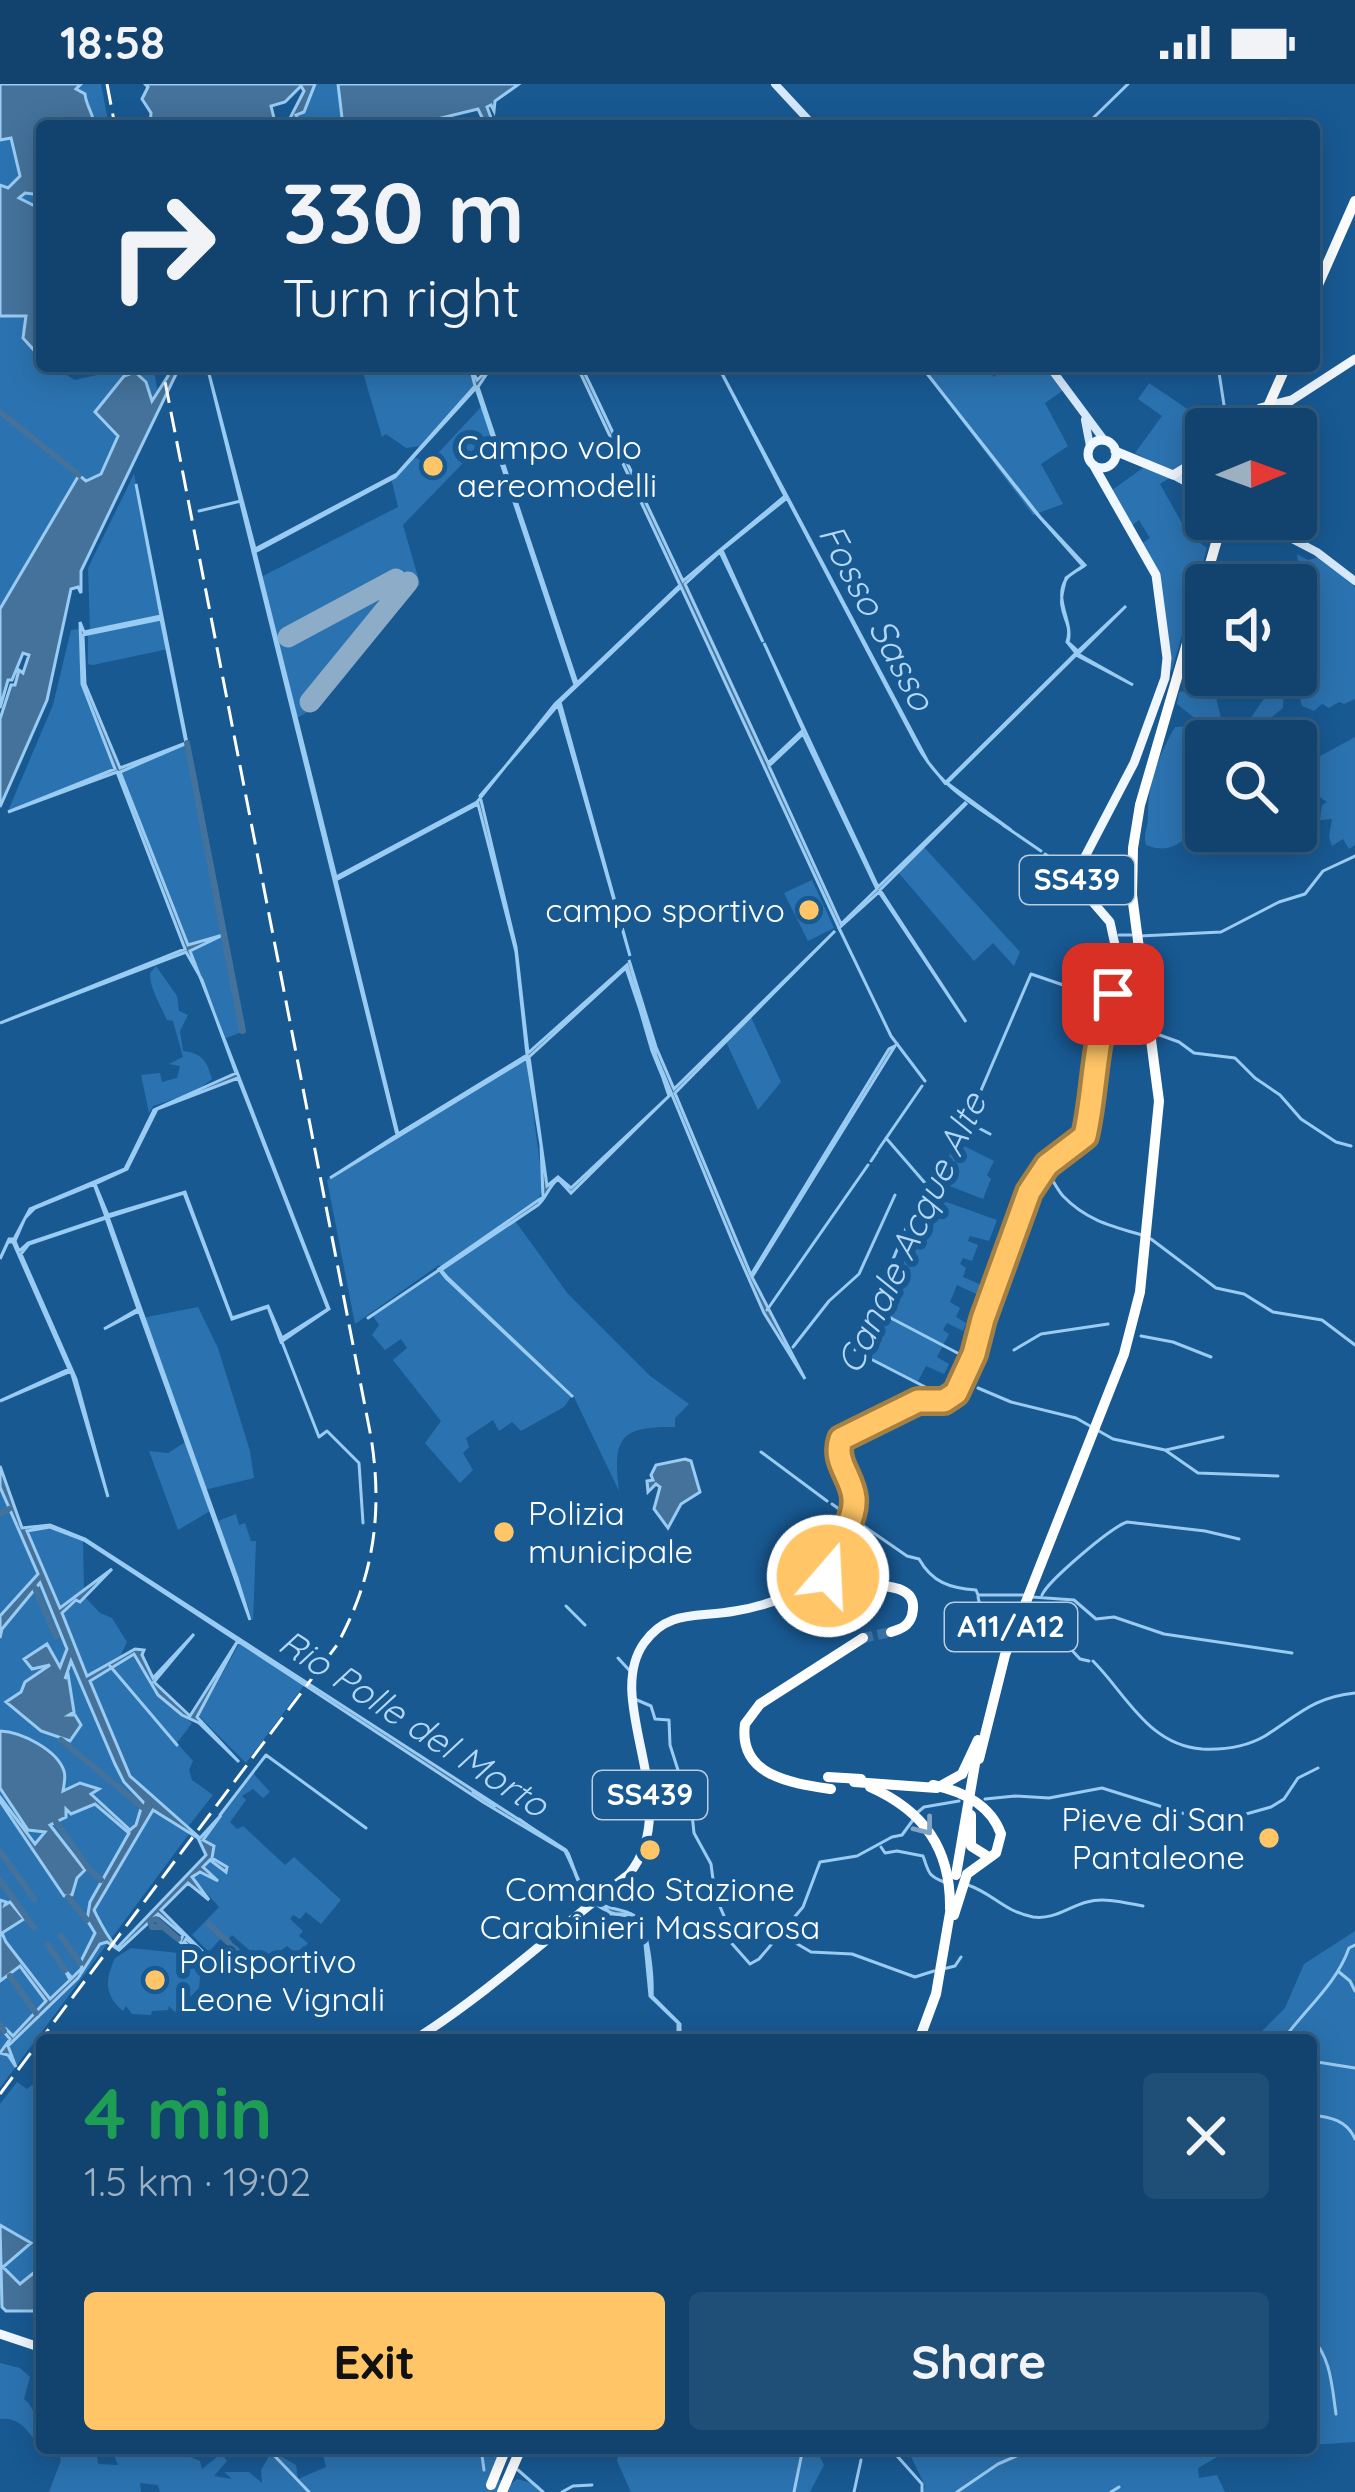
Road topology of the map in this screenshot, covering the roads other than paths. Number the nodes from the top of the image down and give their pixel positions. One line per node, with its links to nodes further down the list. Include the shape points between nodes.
1 (775, 84): 2 (main road)
2 (808, 120)
3 (1355, 201): 5 (highway)
4 (1355, 212): 6 (highway)
5 (1320, 280)
6 (1320, 291)
7 (1355, 359): 10 (main road, via 1297,399)
8 (1053, 372): 12 (main road)
9 (1281, 372): 11 (highway, bridge)
10 (1259, 408)
11 (1262, 408)
12 (1083, 413): 13 (main road); 14 (main road)
13 (1104, 440): 14 (main road); 15 (main road)
14 (1090, 446): 16 (main road, SS439)
15 (1112, 460): 16 (main road); 17 (main road); 18 (main road)
16 (1094, 466): 18 (main road, SS439)
17 (1185, 479)
18 (1104, 487): 22 (main road, SS439, via 1159,580 1167,658 1134,763 1077,872 1078,885 1110,922 1120,968 1085,1136 1047,1165 1029,1192 956,1393 918,1401 841,1439 838,1455 854,1498)
19 (1215, 540): 25 (highway, A11/A12, via 1138,805 1130,875 1157,1102 1133,1325 1007,1636)
20 (1294, 540): 21 (main road)
21 (1355, 581)
22 (835, 1572): 23 (highway, via 909,1597 910,1619); 35 (main road, SS439, via 763,1606 667,1619 640,1648 634,1708 651,1799 637,1864 482,1996)
23 (891, 1632)
24 (863, 1638): 29 (highway, via 748,1715 743,1731 748,1754 768,1774)
25 (985, 1722): 26 (highway, A11/A12); 27 (highway, A11/A12)
26 (979, 1737): 27 (highway, A11/A12); 28 (highway, bridge, via 962,1774 937,1788)
27 (977, 1759): 31 (highway, A11/A12, bridge); 33 (highway, A11/A12, bridge)
28 (851, 1780): 29 (highway); 31 (highway, bridge, via 930,1785 964,1795)
29 (829, 1783): 30 (highway)
30 (877, 1788): 31 (highway, bridge, via 948,1795); 33 (highway, one-way to 33, via 927,1825)
31 (976, 1811): 32 (highway, via 971,1846); 32 (highway, via 1001,1834); 33 (highway, A11/A12, bridge)
32 (990, 1856): 34 (highway, via 967,1874)
33 (955, 1877): 34 (highway, A11/A12)
34 (952, 1915): 36 (highway, A11/A12)
35 (423, 2034)
36 (924, 2034)
37 (0, 2334): 38 (main road)
38 (36, 2346)
39 (504, 2454): 41 (highway)
40 (517, 2454): 41 (highway)
41 (496, 2488)

